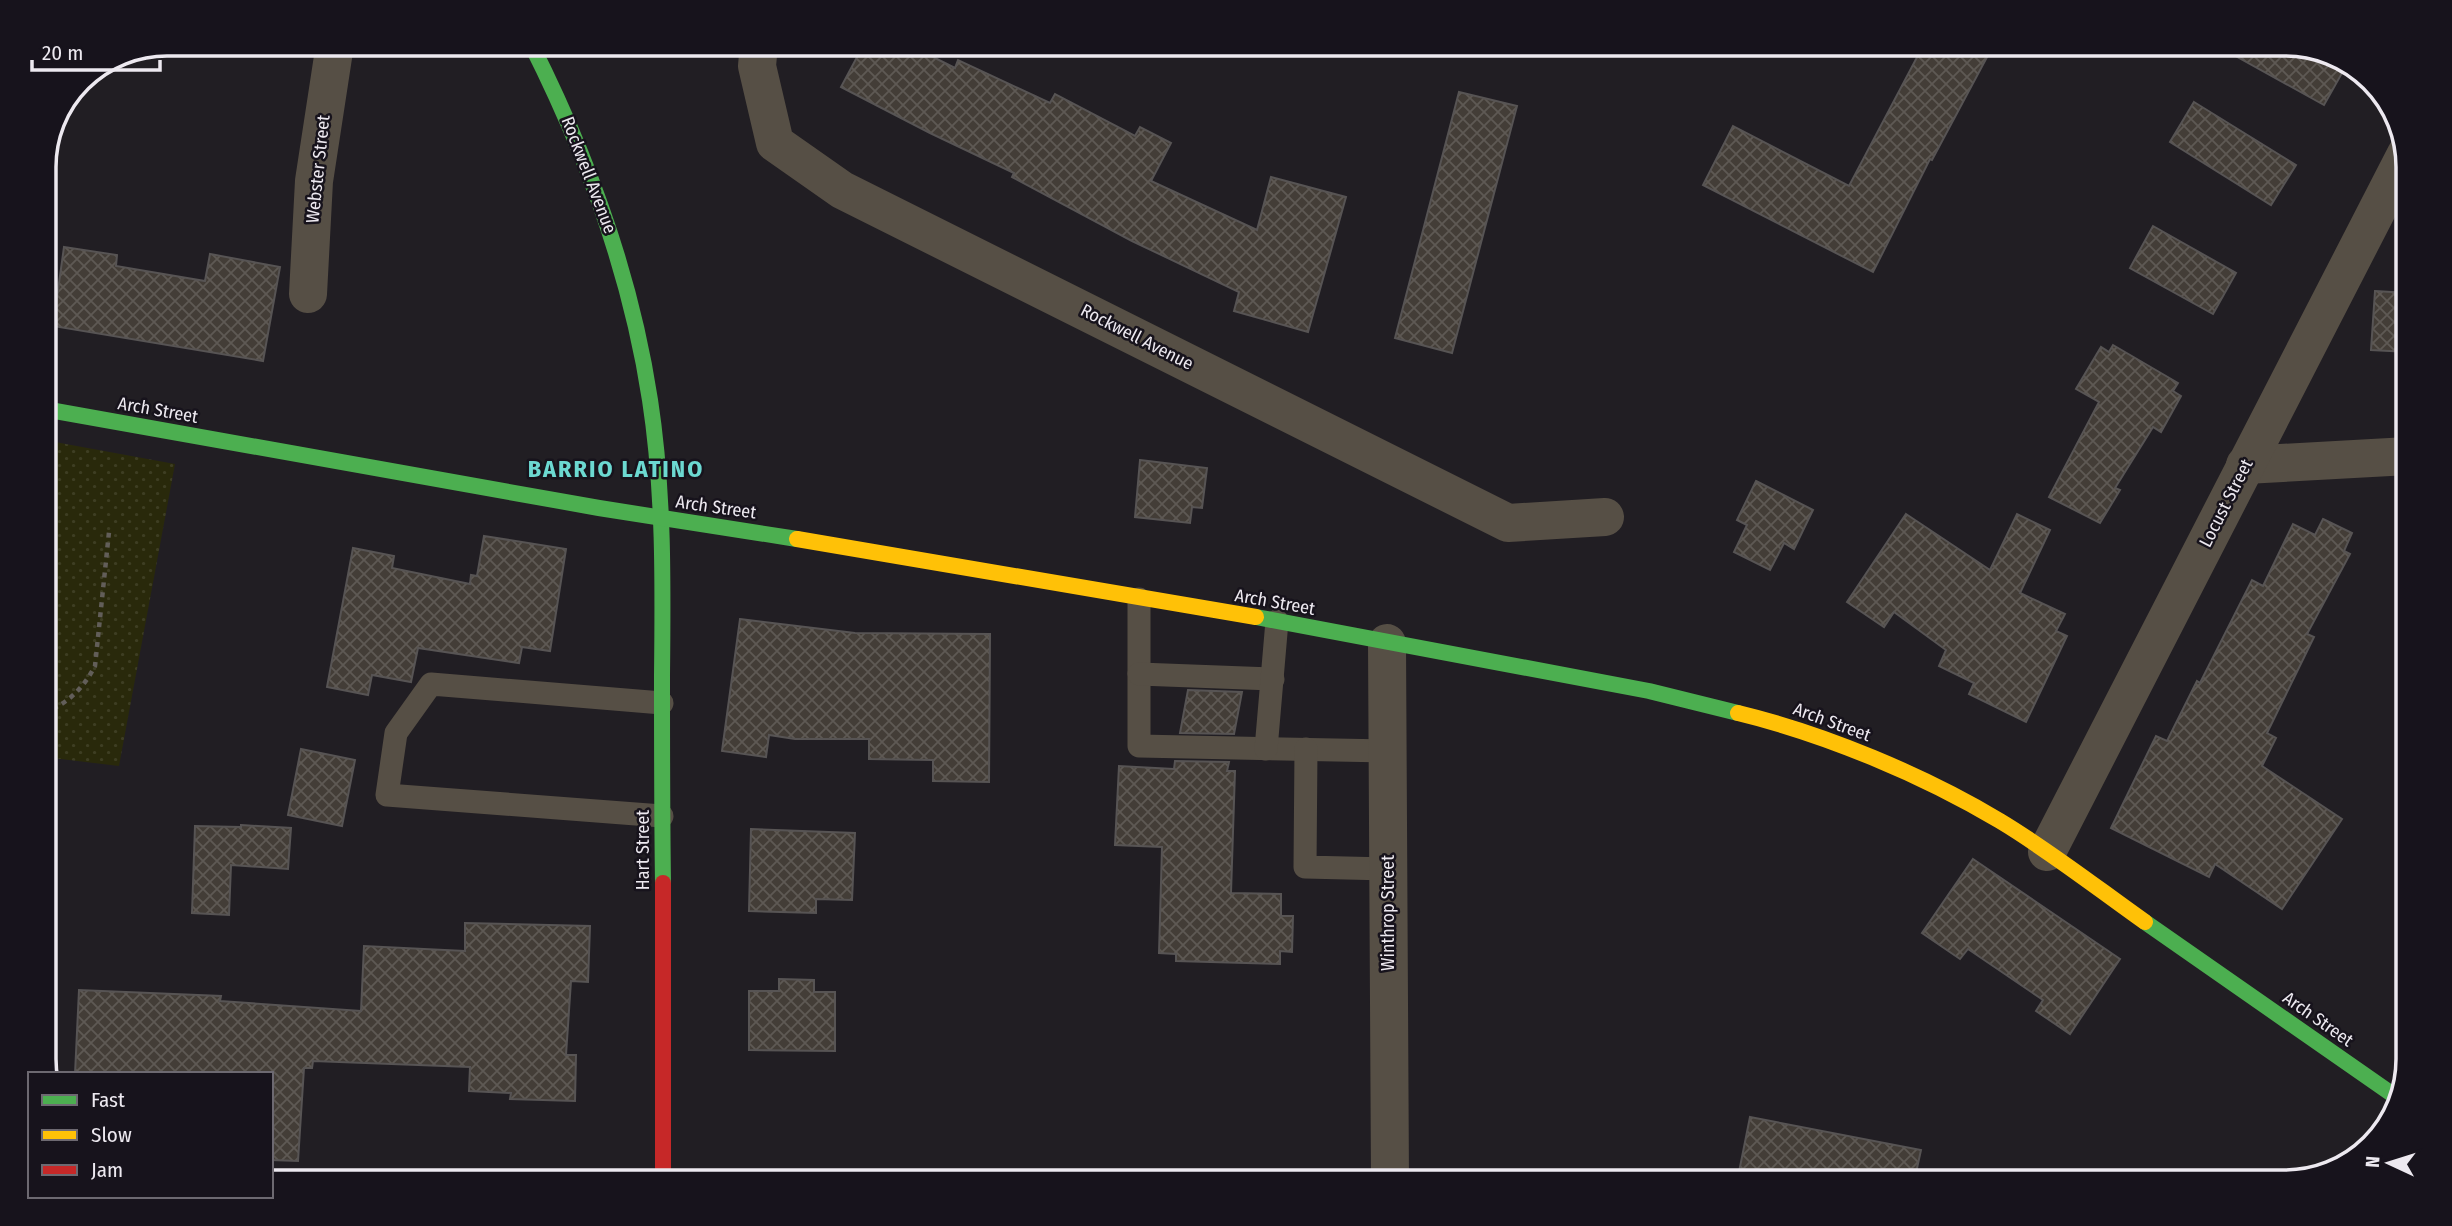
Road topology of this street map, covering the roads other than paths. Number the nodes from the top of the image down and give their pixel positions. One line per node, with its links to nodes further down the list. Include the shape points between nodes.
1 (333, 56): 5 (street, Webster Street, via 316,164)
2 (537, 56): 10 (main road, Rockwell Avenue, via 583,152 625,277 654,428)
3 (758, 56): 9 (street, Rockwell Avenue, via 775,143 842,190 1508,523)
4 (2396, 173): 8 (street, Locust Street)
5 (307, 294)
6 (56, 411): 10 (main road, Arch Street)
7 (2396, 457): 8 (street)
8 (2245, 465): 21 (street, Locust Street)
9 (1605, 517)
10 (660, 519): 11 (main road, Arch Street); 16 (main road, Hart Street)
11 (1139, 599): 12 (main road, Arch Street); 14 (lane)
12 (1278, 621): 13 (main road, Arch Street); 15 (lane)
13 (1387, 643): 19 (street, Winthrop Street); 21 (main road, Arch Street, via 1650,691 1785,725 1933,785)
14 (1139, 674): 15 (lane); 17 (lane, via 1139,746)
15 (1273, 679): 17 (lane)
16 (662, 703): 20 (main road, Hart Street); 20 (lane, via 431,684 396,733 387,795)
17 (1266, 749): 18 (lane)
18 (1306, 749): 19 (lane); 22 (lane, via 1305,867)
19 (1388, 751): 22 (street, Winthrop Street)
20 (662, 816): 24 (main road, Hart Street)
21 (2047, 852): 23 (main road, Arch Street)
22 (1388, 869): 25 (street, Winthrop Street)
23 (2390, 1093)
24 (663, 1170)
25 (1390, 1170)

